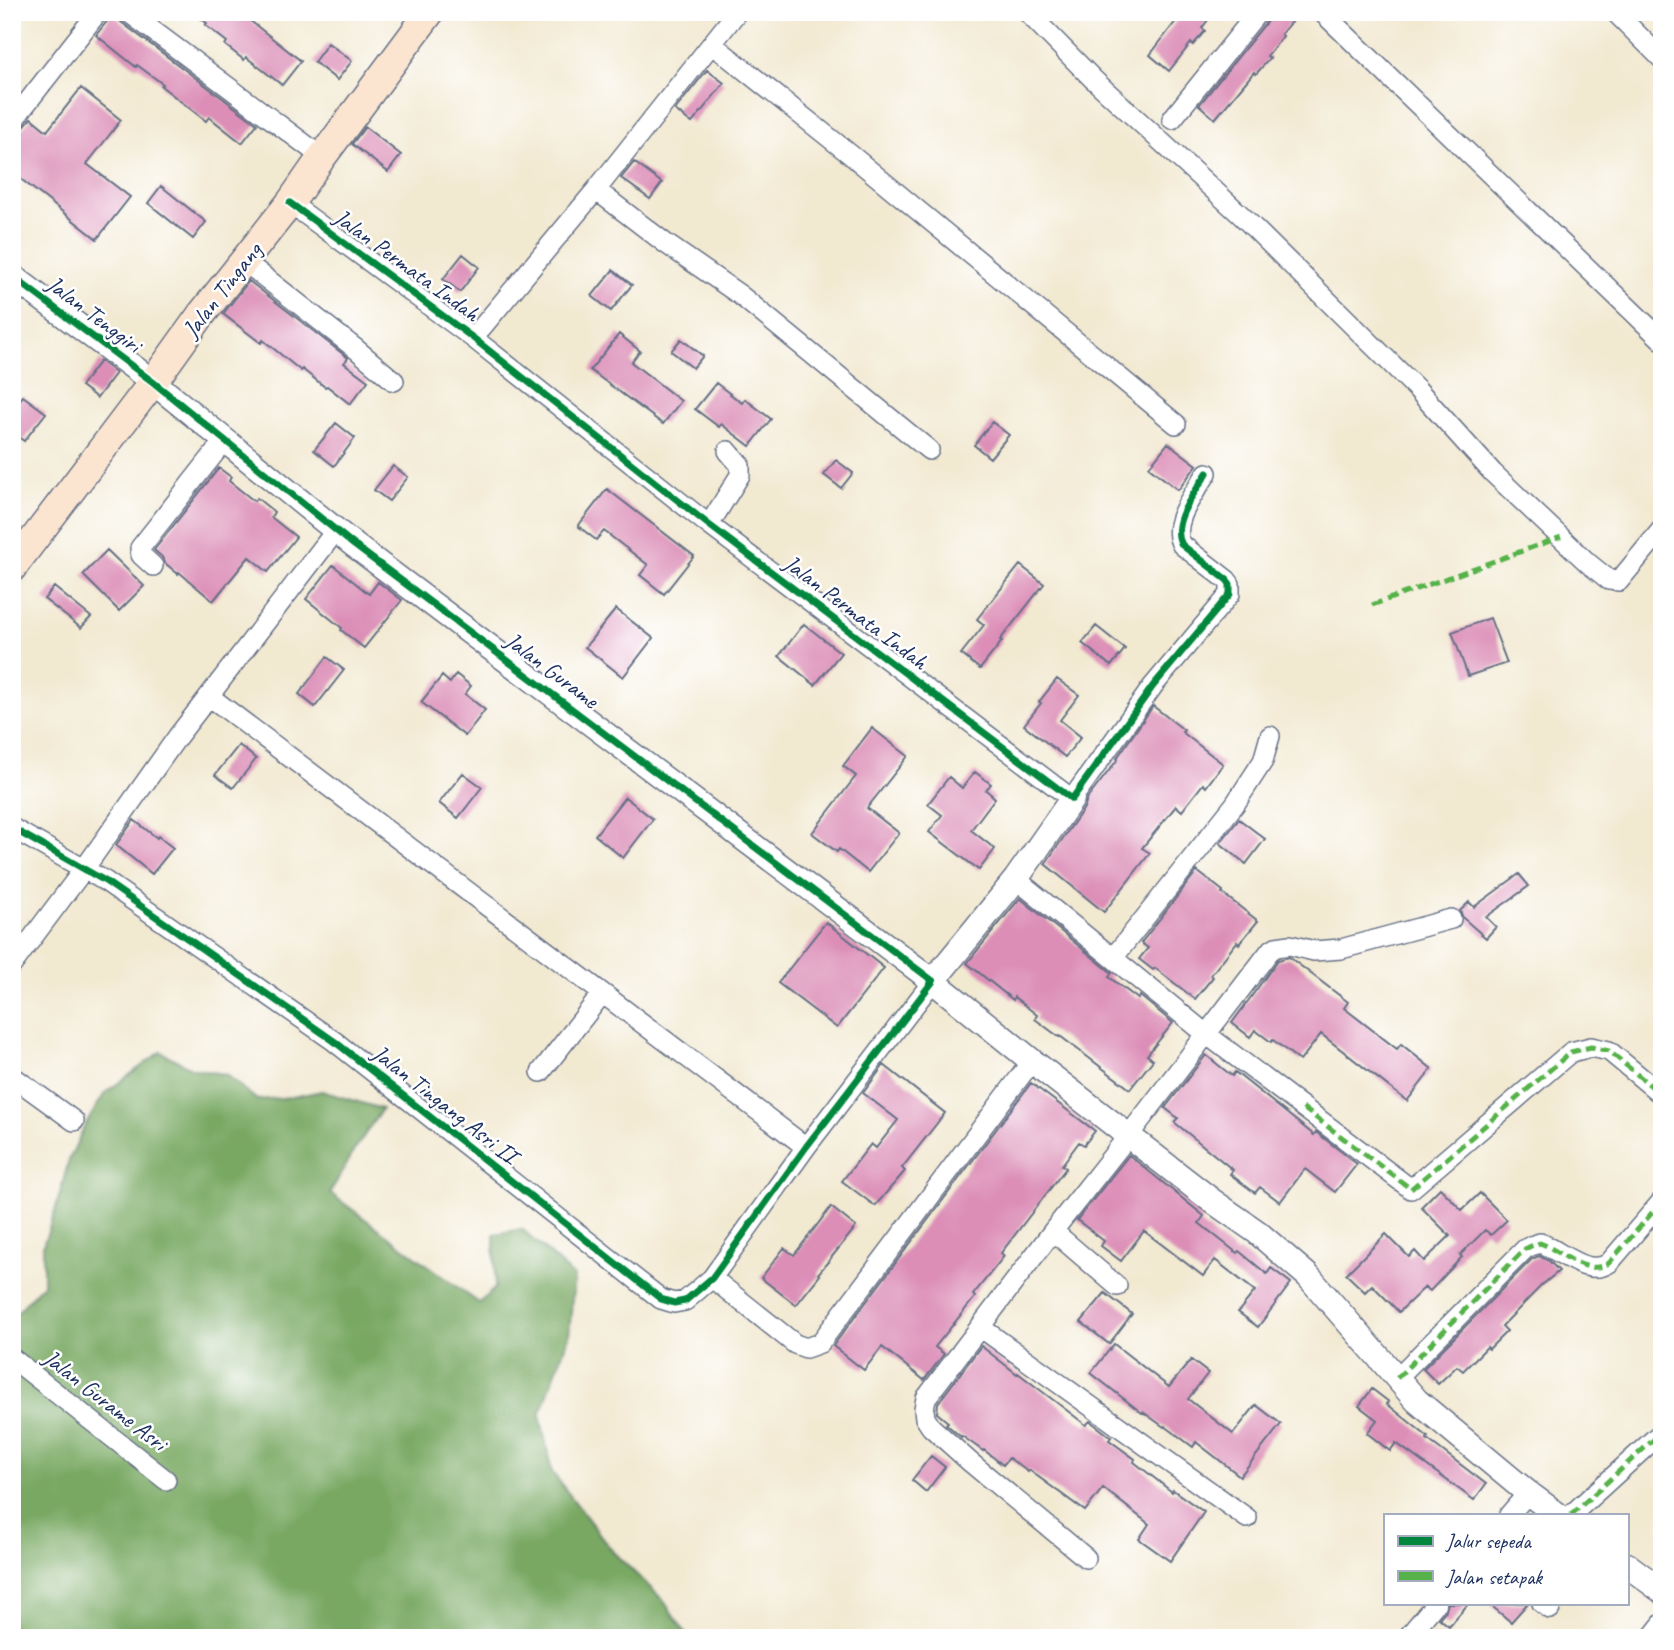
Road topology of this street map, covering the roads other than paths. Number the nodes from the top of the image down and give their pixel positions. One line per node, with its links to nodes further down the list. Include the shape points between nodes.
1 (98, 12): 12 (street)
2 (128, 12): 13 (street)
3 (430, 12): 13 (main road, Jalan Tingang)
4 (737, 12): 9 (street)
5 (1027, 12): 28 (street, via 1417,389 1486,466 1609,580 1619,581)
6 (1258, 12): 11 (street)
7 (1322, 12): 19 (street)
8 (1615, 12): 10 (street)
9 (712, 44): 14 (street); 22 (street)
10 (1662, 59)
11 (1171, 119)
12 (12, 122)
13 (322, 156): 15 (main road, Jalan Tingang)
14 (596, 190): 18 (street); 24 (street, via 740,295)
15 (290, 203): 16 (main road, Jalan Tingang); 18 (street, Jalan Permata Indah)
16 (244, 261): 20 (street); 21 (main road, Jalan Tingang)
17 (12, 276): 21 (street, Jalan Tenggiri)
18 (473, 338): 27 (street, Jalan Permata Indah)
19 (1662, 340)
20 (394, 381)
21 (153, 382): 23 (street, Jalan Gurame); 31 (main road, Jalan Tingang)
22 (1175, 424)
23 (225, 440): 29 (street, Jalan Gurame); 30 (street, via 140,548)
24 (929, 450)
25 (727, 451): 27 (street, via 741,471)
26 (1207, 473): 34 (street, via 1179,521 1178,538 1227,580 1230,594 1153,686)
27 (709, 525): 34 (street, Jalan Permata Indah)
28 (1662, 528)
29 (337, 529): 32 (street); 41 (street, Jalan Gurame)
30 (153, 566)
31 (12, 568)
32 (209, 696): 36 (street); 42 (street)
33 (1270, 736): 39 (street, via 1264,761 1235,804)
34 (1072, 799): 37 (street)
35 (12, 828): 36 (street, Jalan Tingang Asri II)
36 (84, 869): 40 (street); 53 (street, Jalan Tingang Asri II, via 334,1041 661,1299 685,1301)
37 (1016, 879): 39 (street); 41 (street)
38 (1451, 919): 43 (street, via 1341,949 1276,947 1265,955)
39 (1113, 958): 43 (street)
40 (12, 965)
41 (933, 981): 44 (street, Jalan Gurame); 50 (street, Jalan Tingang Asri II)
42 (602, 993): 45 (street); 50 (street)
43 (1206, 1034): 47 (street, via 1411,1189 1572,1052 1591,1047 1609,1051); 49 (street)
44 (1032, 1061): 49 (street, Jalan Gurame); 53 (street, via 820,1343 806,1348 795,1344)
45 (541, 1072)
46 (12, 1076): 48 (street)
47 (1662, 1095)
48 (74, 1121)
49 (1129, 1135): 52 (street); 57 (street, Jalan Gurame, via 1308,1276)
50 (806, 1147): 53 (street, Jalan Tingang Asri II)
51 (1662, 1201): 57 (street, via 1603,1267 1573,1261 1540,1243 1525,1249)
52 (1053, 1231): 54 (street); 55 (street)
53 (712, 1279)
54 (1117, 1286)
55 (980, 1327): 64 (street); 65 (street, via 926,1398 925,1418 970,1462)
56 (12, 1358): 59 (street, Jalan Gurame Asri)
57 (1397, 1378): 60 (street, Jalan Gurame, via 1417,1401)
58 (1662, 1432): 63 (street)
59 (166, 1480)
60 (1528, 1493): 61 (street); 62 (street, Jalan Gurame)
61 (1510, 1514)
62 (1557, 1514)
63 (1572, 1514)
64 (1247, 1518)
65 (1086, 1558)
66 (1628, 1566): 67 (street)
67 (1662, 1591)
68 (1435, 1604): 70 (street)
69 (1662, 1624): 71 (street)
70 (1411, 1636)
71 (1651, 1638)

